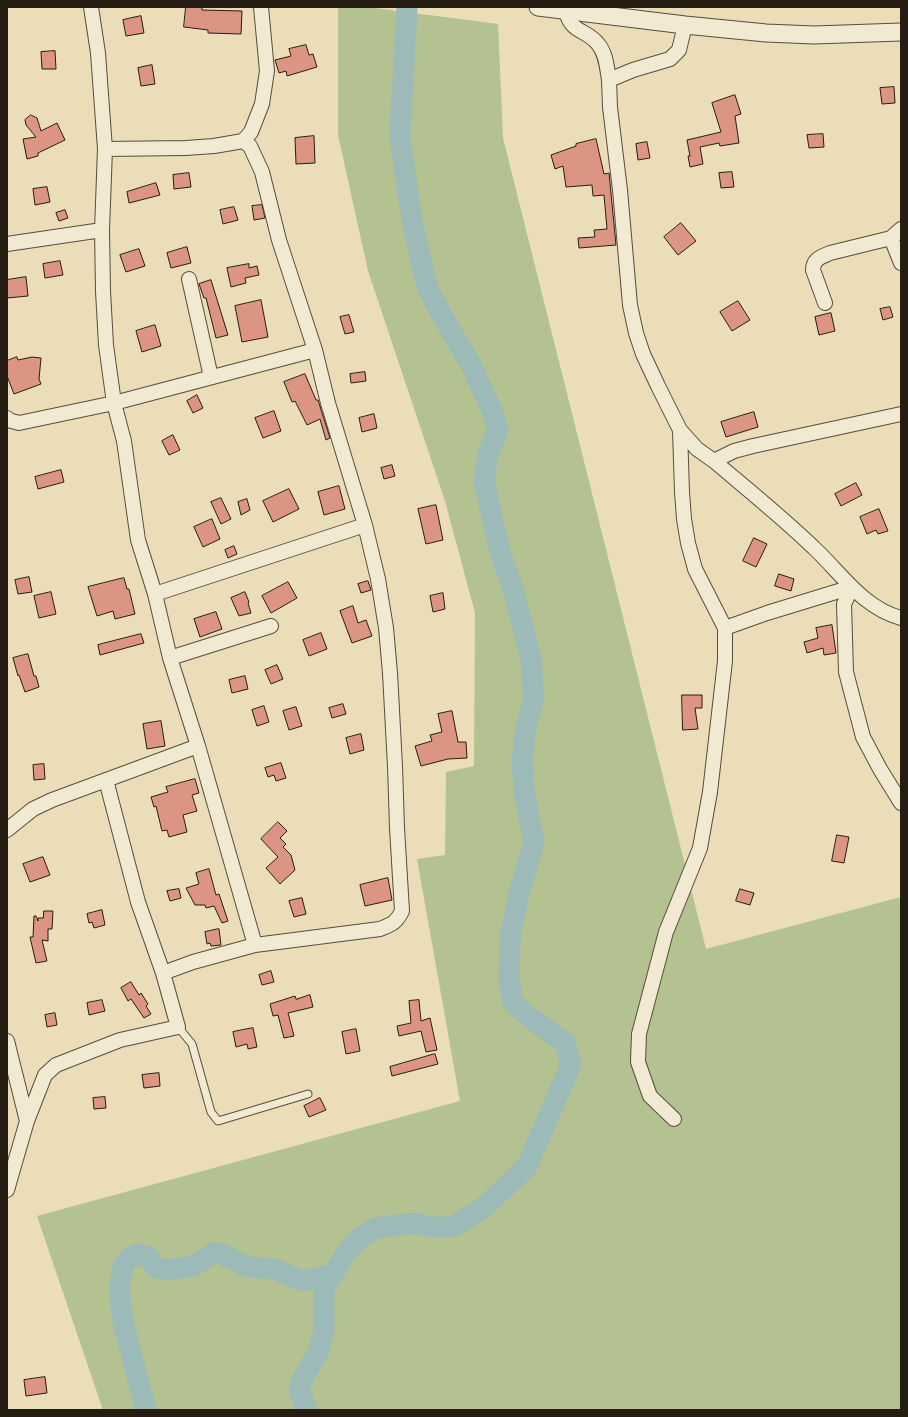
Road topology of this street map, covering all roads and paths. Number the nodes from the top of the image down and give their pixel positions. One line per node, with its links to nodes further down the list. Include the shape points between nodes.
1 (91, 7): 9 (street, via 98,53)
2 (261, 7): 8 (street, via 267,72 262,104 251,132)
3 (538, 7): 4 (street)
4 (567, 9): 5 (street); 7 (street, via 572,25 594,39 601,47)
5 (685, 25): 6 (street, via 807,35); 7 (street, via 679,50 670,59)
6 (901, 32)
7 (609, 80): 21 (street, via 630,305 643,354)
8 (243, 141): 9 (street, via 186,148); 16 (street, via 250,146 262,172 279,240)
9 (104, 149): 10 (street)
10 (102, 230): 12 (street); 18 (street, via 106,345)
11 (896, 234): 13 (street); 15 (street, via 830,253 816,261 813,270)
12 (7, 244)
13 (901, 263)
14 (189, 279): 17 (street)
15 (825, 303)
16 (315, 350): 17 (street); 23 (street, via 328,403)
17 (211, 377): 18 (street)
18 (114, 403): 20 (street, via 19,423); 25 (street, via 124,441 138,540)
19 (901, 414): 22 (street, via 754,446)
20 (7, 418)
21 (680, 430): 22 (street, via 697,449); 28 (street, via 682,492 688,543 695,569)
22 (714, 460): 24 (street, via 814,548)
23 (365, 525): 25 (street); 34 (street, via 386,628 402,911 391,925 380,929)
24 (852, 587): 26 (street, via 865,600 890,615); 28 (street); 32 (street, via 844,604 846,672 863,737)
25 (155, 594): 29 (street)
26 (901, 618)
27 (271, 626): 29 (street)
28 (725, 628): 39 (street, via 725,661 710,792 700,848 666,932 639,1034 638,1062 650,1096)
29 (170, 658): 30 (street)
30 (198, 746): 31 (street); 34 (street)
31 (106, 780): 33 (street, via 33,809); 35 (street, via 138,902)
32 (901, 802)
33 (7, 830)
34 (256, 945): 35 (street)
35 (163, 972): 36 (street)
36 (178, 1027): 38 (lane, via 192,1044 211,1112 218,1121); 40 (street, via 120,1040 56,1065 45,1075)
37 (7, 1041): 40 (street)
38 (308, 1094)
39 (674, 1119)
40 (27, 1121): 41 (street)
41 (7, 1190)

